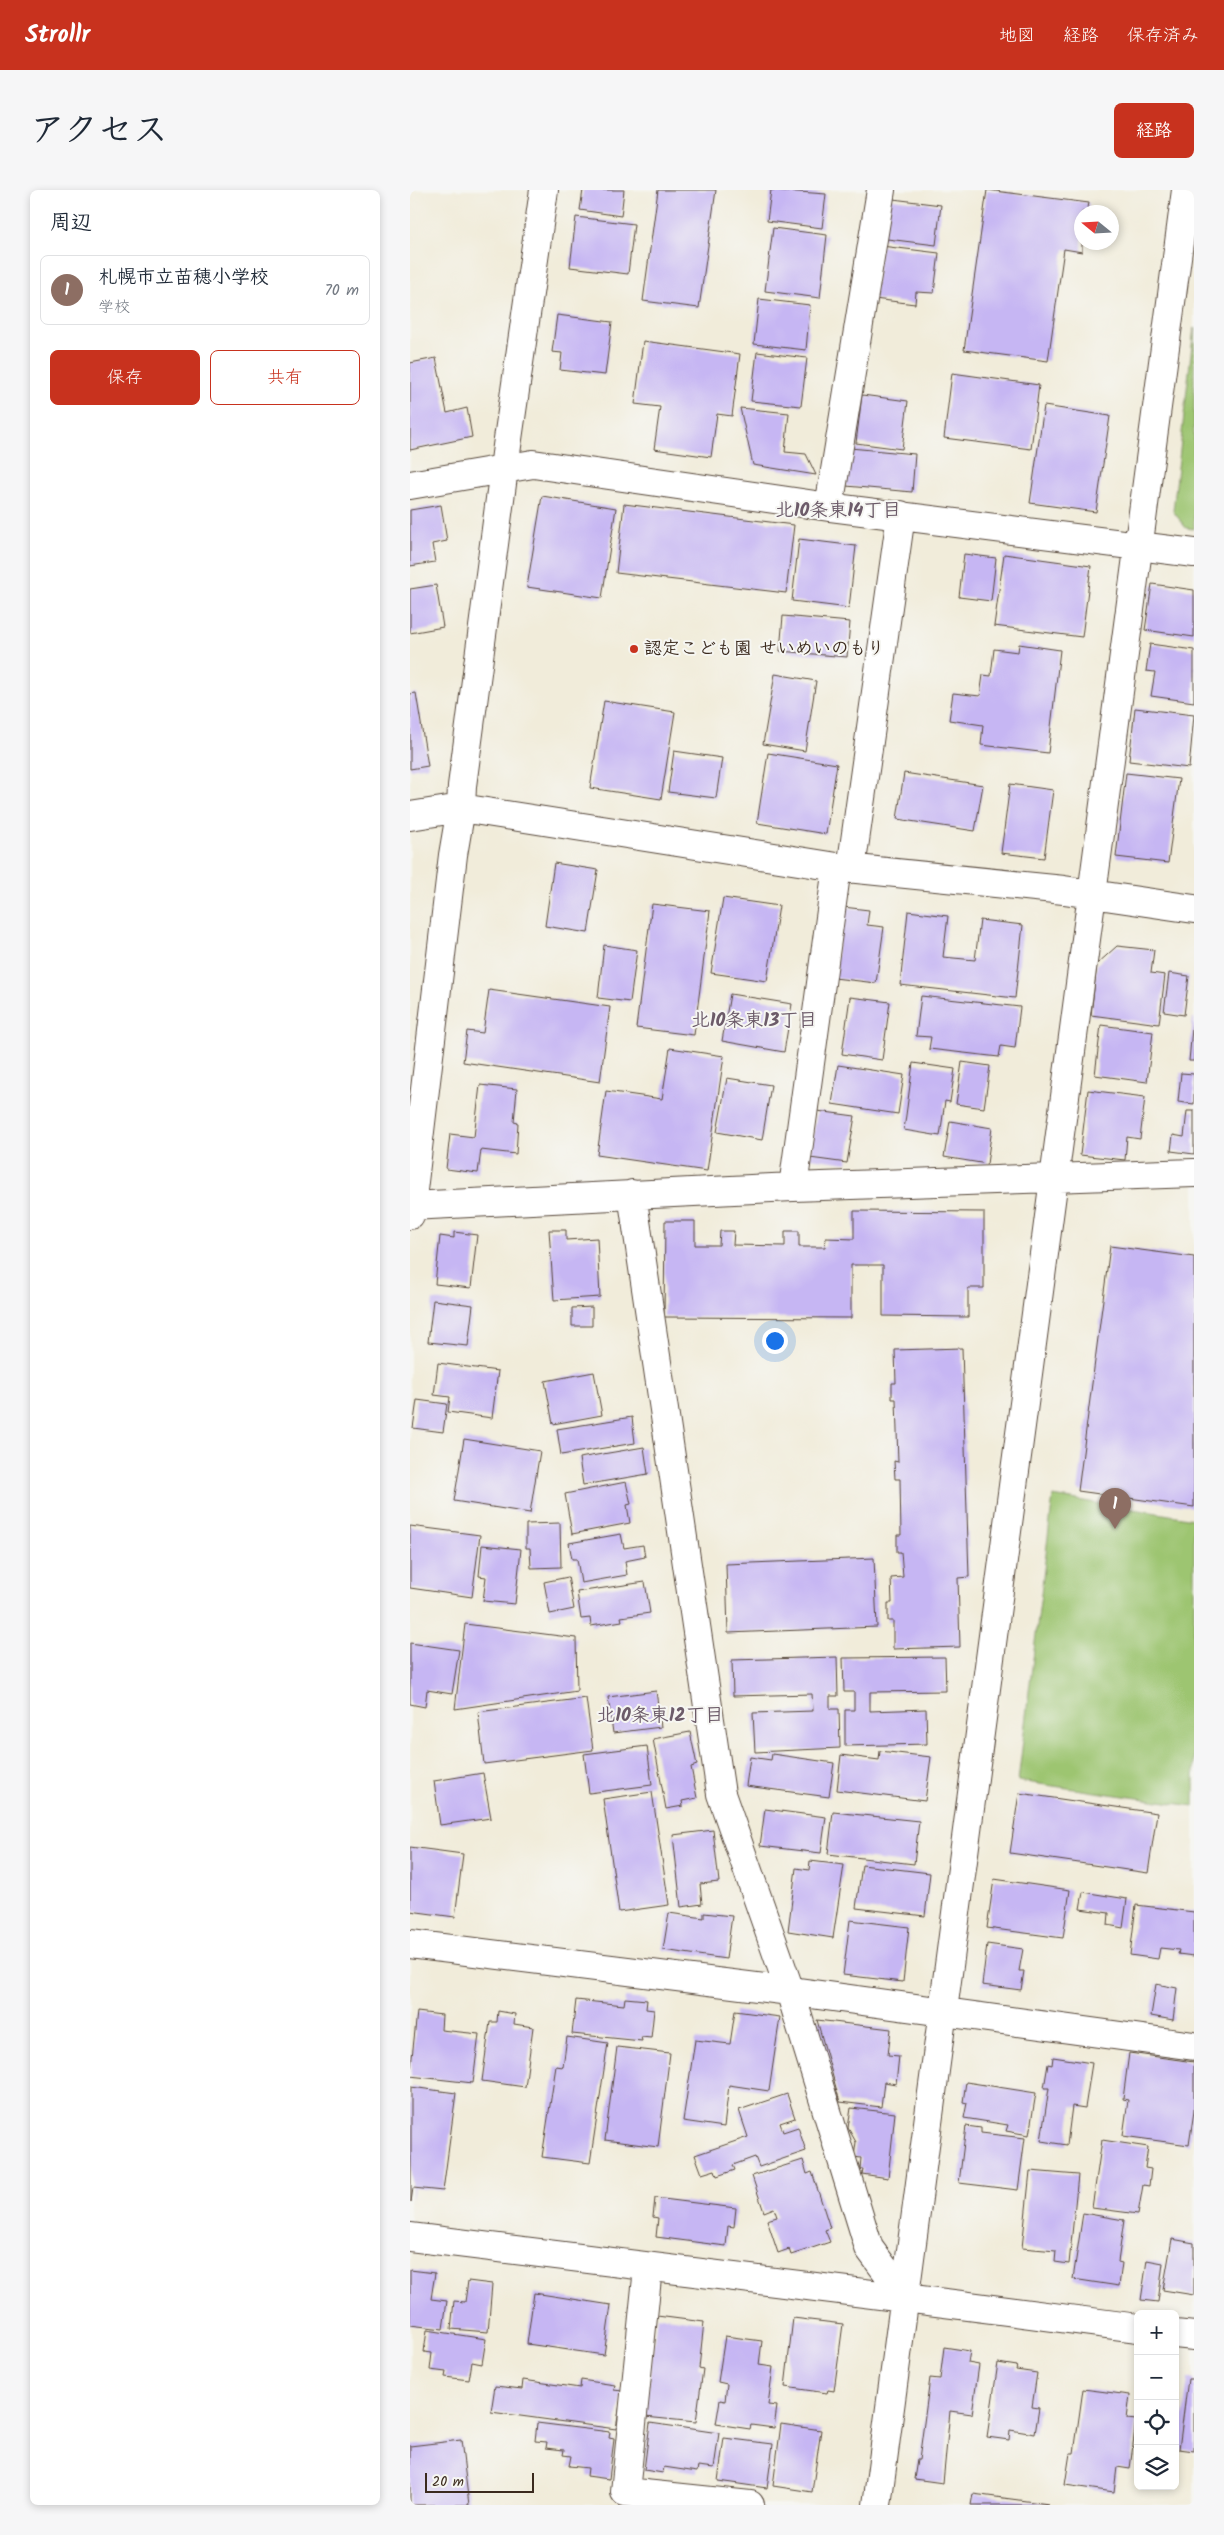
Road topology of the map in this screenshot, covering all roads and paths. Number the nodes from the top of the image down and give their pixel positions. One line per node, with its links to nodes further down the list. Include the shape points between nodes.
1 (544, 190): 4 (street)
2 (881, 190): 6 (street)
3 (1186, 190): 8 (street)
4 (504, 469): 5 (street); 6 (street, via 534,464); 10 (street)
5 (410, 485)
6 (829, 508): 7 (street)
7 (901, 515): 8 (street); 12 (street)
8 (1137, 545): 9 (street); 13 (street)
9 (1194, 553)
10 (461, 808): 11 (street); 12 (street); 19 (street)
11 (410, 816)
12 (844, 868): 13 (street); 17 (street)
13 (1091, 894): 14 (street); 16 (street)
14 (1194, 909)
15 (1194, 1172): 16 (street)
16 (1055, 1177): 17 (street); 22 (street)
17 (792, 1187): 18 (street)
18 (632, 1194): 19 (street); 21 (street, via 721,1794)
19 (410, 1209)
20 (410, 1944): 21 (street)
21 (790, 1991): 22 (street); 26 (street, via 869,2248)
22 (945, 2012): 23 (street); 26 (street)
23 (1194, 2046)
24 (410, 2237): 25 (street)
25 (648, 2268): 26 (street); 30 (street, via 625,2492)
26 (906, 2298): 27 (street); 31 (street)
27 (1134, 2327)
28 (1179, 2334): 29 (street)
29 (1194, 2336)
30 (750, 2505)
31 (877, 2505)

